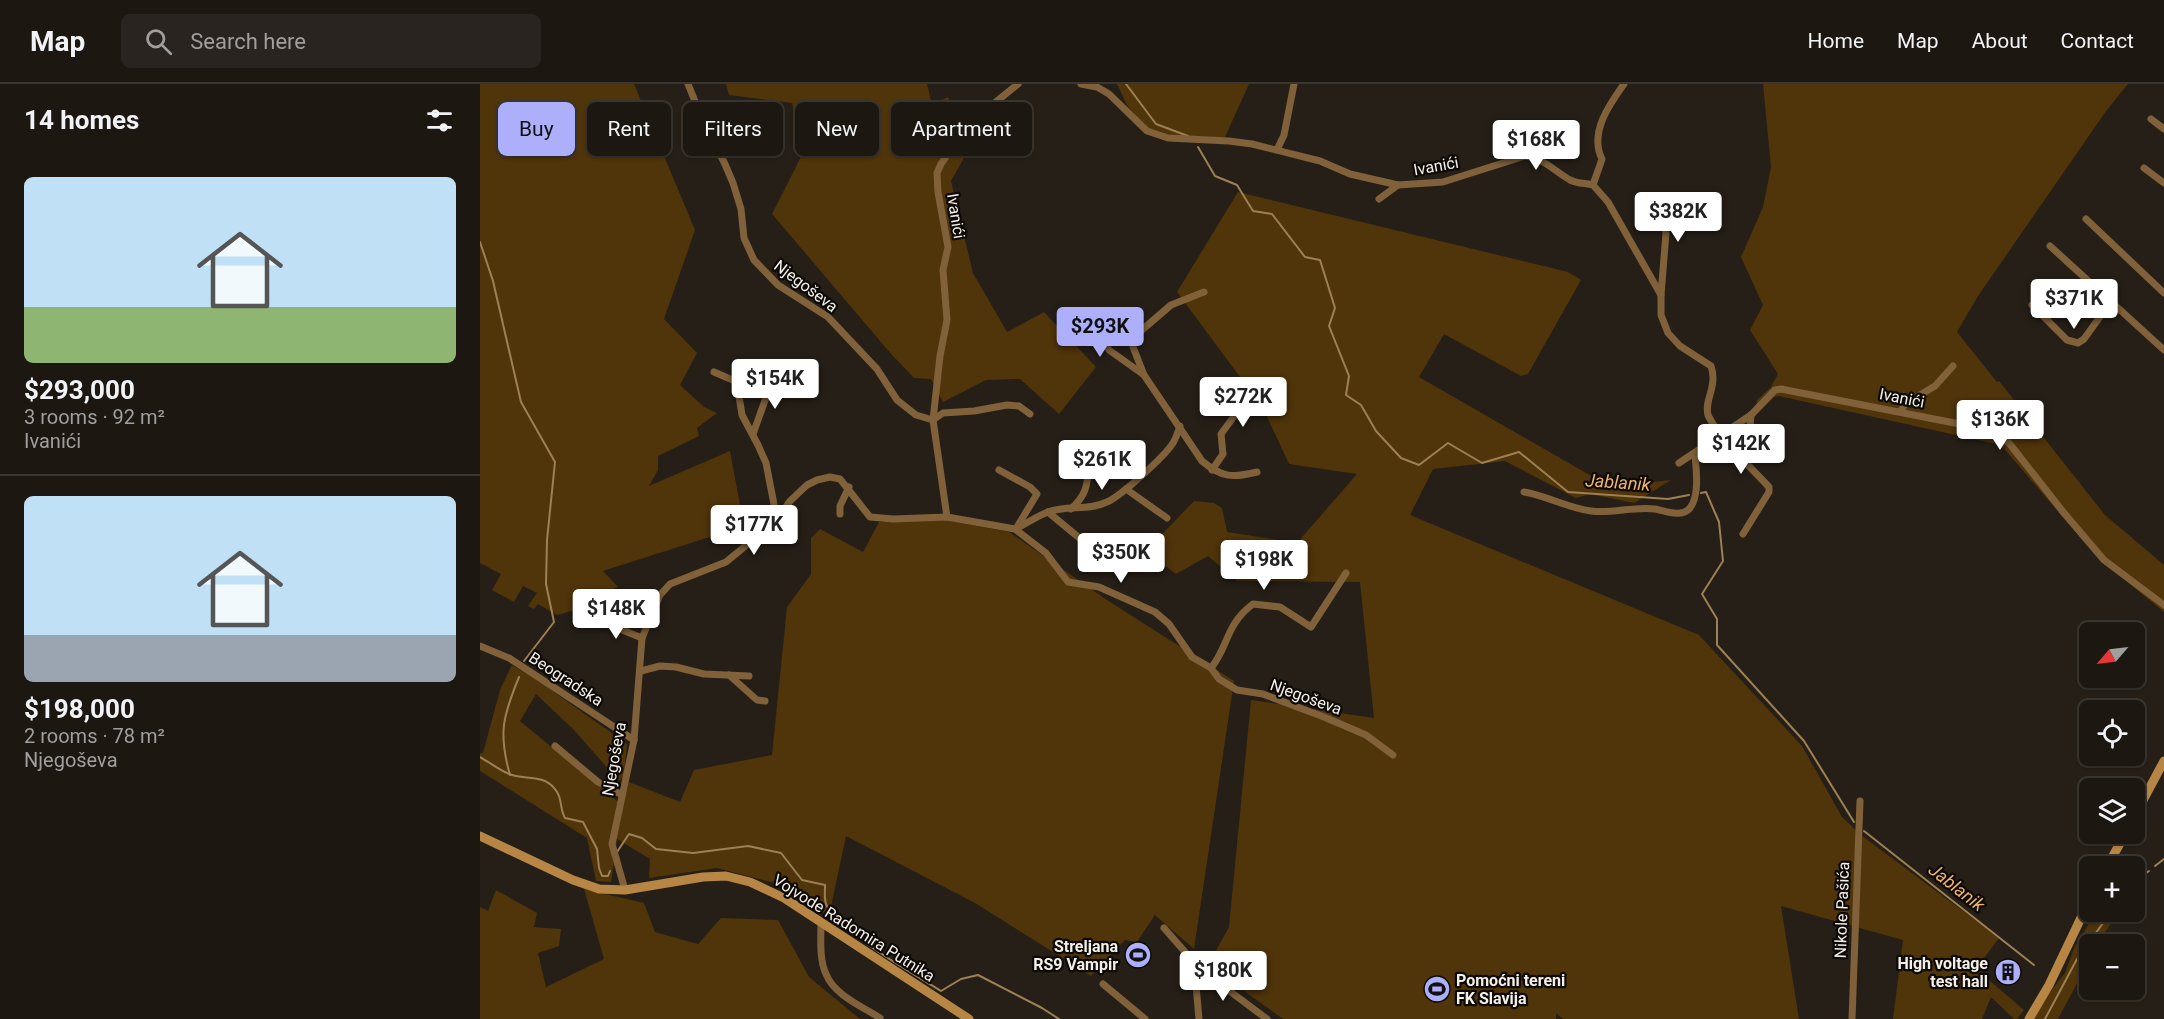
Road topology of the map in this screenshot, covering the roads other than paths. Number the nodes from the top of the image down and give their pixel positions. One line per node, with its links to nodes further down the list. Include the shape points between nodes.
1 (688, 84): 32 (street, Njegoševa, via 733,183 744,238 754,261 778,285 828,317 877,369 897,400 916,415)
2 (1018, 84): 32 (street, Ivanići, via 981,114 957,141 937,173 948,247 943,270 947,320)
3 (1081, 84): 8 (street, Ivanići, via 1109,94 1147,131 1168,138 1229,141)
4 (1294, 84): 8 (street, via 1284,135)
5 (1624, 84): 12 (street, via 1599,128 1597,149 1602,159)
6 (2151, 119): 7 (street)
7 (2164, 129)
8 (1277, 150): 11 (street, Ivanići)
9 (2144, 168): 10 (street)
10 (2164, 183)
11 (1398, 185): 12 (street, Ivanići, via 1443,182 1525,156 1546,162 1574,182); 13 (street)
12 (1593, 185): 19 (street, via 1608,202)
13 (1379, 200)
14 (1645, 207): 19 (street, via 1666,233)
15 (2086, 219): 18 (street)
16 (2050, 246): 20 (street)
17 (1204, 292): 26 (street, via 1171,305 1135,336 1133,347)
18 (2164, 293)
19 (1661, 295): 35 (street, via 1662,321 1674,342 1711,366 1714,381 1708,414)
20 (2112, 300): 21 (street, via 2078,343 2067,340); 23 (street)
21 (2032, 305)
22 (1087, 314): 26 (street, via 1109,350)
23 (2164, 350)
24 (1953, 366): 29 (street, via 1935,386 1905,404)
25 (714, 372): 34 (street, via 735,381 742,414)
26 (1144, 375): 33 (street)
27 (773, 378): 34 (street)
28 (1230, 385): 40 (street, via 1237,392 1238,411 1221,434 1222,454)
29 (1901, 411): 31 (street, Ivanići, via 1781,389 1774,390); 55 (street, Ivanići, via 1980,428 2002,437 2104,560)
30 (1030, 414): 32 (street, via 1019,406 1007,405 943,413)
31 (1751, 415): 35 (street, Ivanići); 52 (street, via 1747,464 1769,487)
32 (933, 420): 48 (street)
33 (1180, 426): 40 (street); 43 (street, via 1173,444)
34 (753, 434): 50 (street, via 766,463)
35 (1721, 436): 36 (street, Ivanići)
36 (1695, 454): 37 (street, Ivanići); 44 (street, via 1695,496 1692,507 1682,513 1653,509 1590,511)
37 (1679, 463)
38 (1089, 467): 45 (street, via 1086,492)
39 (999, 470): 51 (street, via 1037,494)
40 (1212, 470): 41 (street, via 1236,478)
41 (1257, 472)
42 (849, 487): 47 (street); 48 (street, Njegoševa, via 870,518); 50 (street, Njegoševa, via 840,479 817,480 801,489)
43 (1126, 489): 45 (street, via 1107,502 1087,509); 49 (street)
44 (1524, 492)
45 (1071, 509): 46 (street)
46 (1048, 512): 51 (street); 53 (street)
47 (840, 514)
48 (947, 517): 51 (street, Njegoševa)
49 (1167, 518)
50 (777, 520): 57 (street, Njegoševa, via 726,562 670,584 660,595)
51 (1015, 529): 59 (street, Njegoševa, via 1046,553 1068,582 1099,587 1155,612 1169,624 1192,657)
52 (1743, 534)
53 (1089, 546)
54 (1346, 573): 59 (street, via 1311,627 1280,607 1252,604 1233,623)
55 (2164, 605)
56 (598, 620): 57 (street)
57 (642, 638): 60 (street, Njegoševa)
58 (480, 646): 64 (street, Beogradska, via 509,658)
59 (1210, 668): 66 (street, Njegoševa, via 1237,690 1263,694 1324,717 1366,735)
60 (641, 671): 61 (street, via 660,666); 64 (street, Njegoševa)
61 (729, 675): 62 (street); 63 (street, via 757,700)
62 (749, 676)
63 (765, 701)
64 (634, 740): 68 (street, Njegoševa)
65 (555, 746): 68 (street, via 598,782)
66 (1393, 755)
67 (2164, 761): 69 (main road)
68 (622, 795): 72 (street, Njegoševa, via 612,844)
69 (2145, 796)
70 (1860, 801): 84 (street, Nikole Pašića)
71 (480, 836): 72 (main road, Vojvode Radomira Putnika, via 573,880 599,889)
72 (625, 890): 73 (main road, Vojvode Radomira Putnika, via 726,876 776,894)
73 (821, 922): 78 (main road, Vojvode Radomira Putnika); 79 (street, via 828,978 837,990)
74 (2079, 922): 85 (main road)
75 (1164, 928): 76 (street)
76 (1200, 969): 82 (street, via 1196,985); 83 (street)
77 (1103, 984): 81 (street)
78 (955, 1014): 80 (main road, Vojvode Radomira Putnika)
79 (880, 1018)
80 (969, 1019)
81 (1145, 1019)
82 (1199, 1019)
83 (1267, 1019)
84 (1852, 1019)
85 (2029, 1019)

